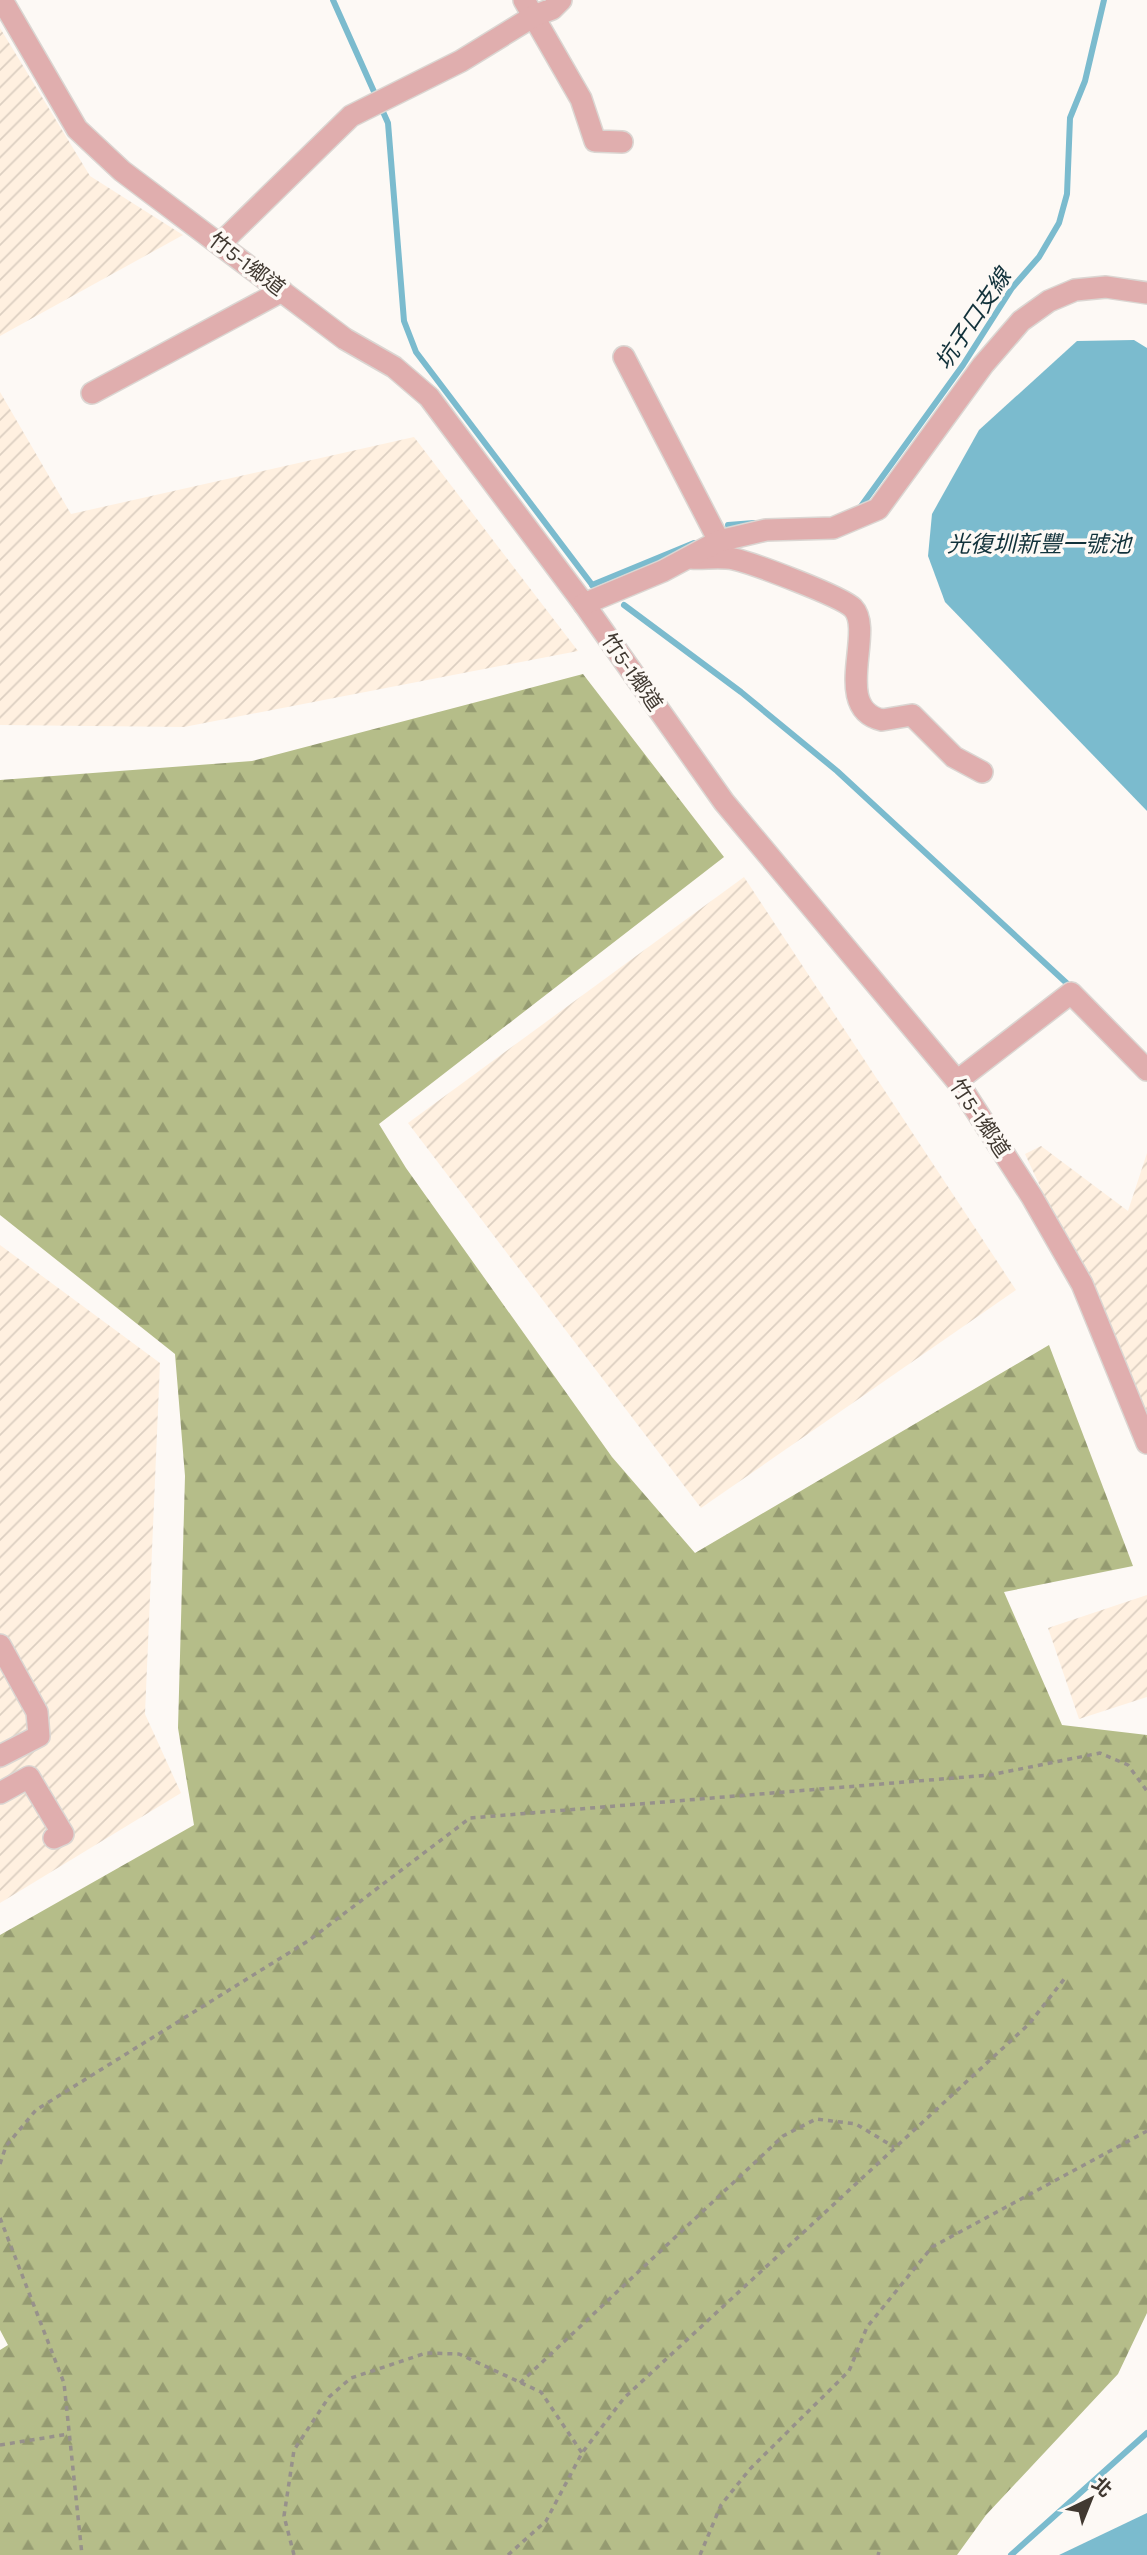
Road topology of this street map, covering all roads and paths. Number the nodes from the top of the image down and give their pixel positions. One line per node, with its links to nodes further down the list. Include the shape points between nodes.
1 (2, 0): 5 (street, 竹5-1鄉道, via 77,129 122,171)
2 (562, 0): 3 (street, via 552,9)
3 (529, 8): 4 (street, via 581,100 595,141); 5 (street, via 461,61 351,116)
4 (622, 142)
5 (221, 243): 6 (street, 竹5-1鄉道)
6 (282, 291): 9 (street); 12 (street, 竹5-1鄉道, via 345,339 394,367 429,397)
7 (1147, 293): 10 (street, via 1075,290 1021,321 983,365 878,509 833,528 766,530)
8 (624, 357): 10 (street)
9 (92, 393)
10 (719, 541): 11 (street)
11 (688, 558): 12 (street); 13 (street, via 732,558 835,597 854,609 858,621 855,683 867,711 882,720 912,715 954,757)
12 (584, 604): 15 (street, 竹5-1鄉道, via 724,802)
13 (982, 772)
14 (1147, 1070): 15 (street, via 1071,993)
15 (957, 1081): 16 (street, 竹5-1鄉道, via 1082,1284)
16 (1147, 1443)
17 (0, 1645): 18 (street, via 37,1712 39,1736)
18 (0, 1756)
19 (1147, 1791): 25 (path, via 1128,1765 1100,1754 990,1775 470,1818 308,1941 36,2110 6,2146)
20 (0, 1793): 21 (street, via 29,1777 63,1835)
21 (54, 1838)
22 (1065, 1978): 24 (path, via 1029,2024)
23 (1147, 2131): 34 (path, via 932,2247 867,2327 849,2371 750,2469 721,2505)
24 (894, 2147): 27 (path, via 856,2124 816,2119 783,2136); 30 (path, via 624,2398)
25 (0, 2164)
26 (0, 2217): 28 (path, via 64,2383)
27 (520, 2383): 30 (path, via 541,2392); 32 (path, via 458,2354 426,2353 351,2378 329,2398 294,2450 284,2516)
28 (69, 2434): 29 (path); 31 (path)
29 (0, 2445)
30 (582, 2453): 33 (path, via 546,2521)
31 (82, 2555)
32 (294, 2555)
33 (508, 2555)
34 (700, 2555)

